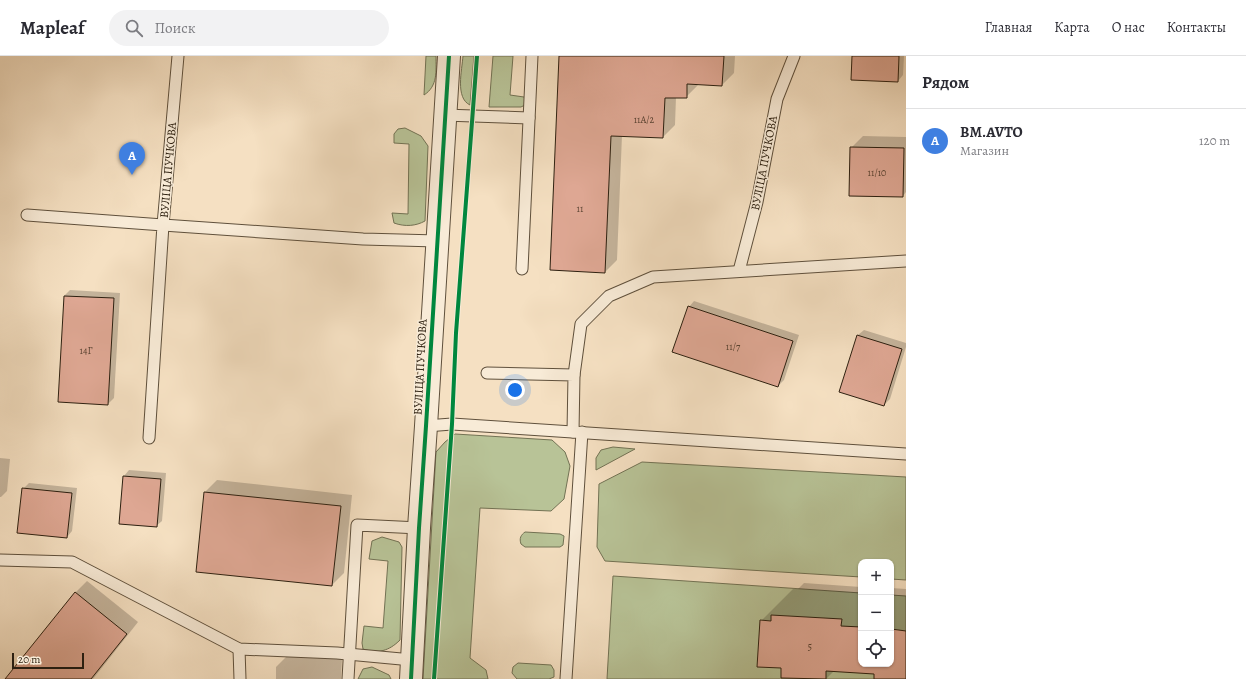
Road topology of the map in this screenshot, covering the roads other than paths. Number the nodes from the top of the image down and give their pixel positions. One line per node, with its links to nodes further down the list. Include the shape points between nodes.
1 (178, 56): 8 (lane, ВУЛІЦА ПУЧКОВА)
2 (449, 56): 5 (street, ВУЛІЦА ПУЧКОВА)
3 (532, 56): 6 (lane)
4 (794, 56): 12 (lane, ВУЛІЦА ПУЧКОВА, via 777,99 757,202)
5 (444, 115): 6 (lane); 9 (street, ВУЛІЦА ПУЧКОВА)
6 (529, 118): 11 (lane)
7 (27, 215): 8 (lane)
8 (163, 225): 9 (lane, ВУЛІЦА ПУЧКОВА, via 362,239); 17 (lane)
9 (437, 241): 15 (street, ВУЛІЦА ПУЧКОВА)
10 (906, 260): 12 (lane)
11 (522, 269)
12 (739, 271): 14 (lane, via 653,277 609,296 581,324)
13 (487, 373): 14 (lane)
14 (574, 376): 16 (lane)
15 (426, 426): 16 (lane, via 452,424); 19 (street, ВУЛІЦА ПУЧКОВА)
16 (578, 432): 18 (lane); 26 (lane)
17 (149, 438)
18 (906, 454)
19 (419, 528): 22 (lane, via 357,525); 23 (street, ВУЛІЦА ПУЧКОВА)
20 (0, 560): 21 (lane, via 72,562)
21 (239, 649): 22 (lane); 24 (lane)
22 (349, 654): 23 (lane); 25 (lane)
23 (412, 670)
24 (240, 679)
25 (348, 679)
26 (566, 679)

